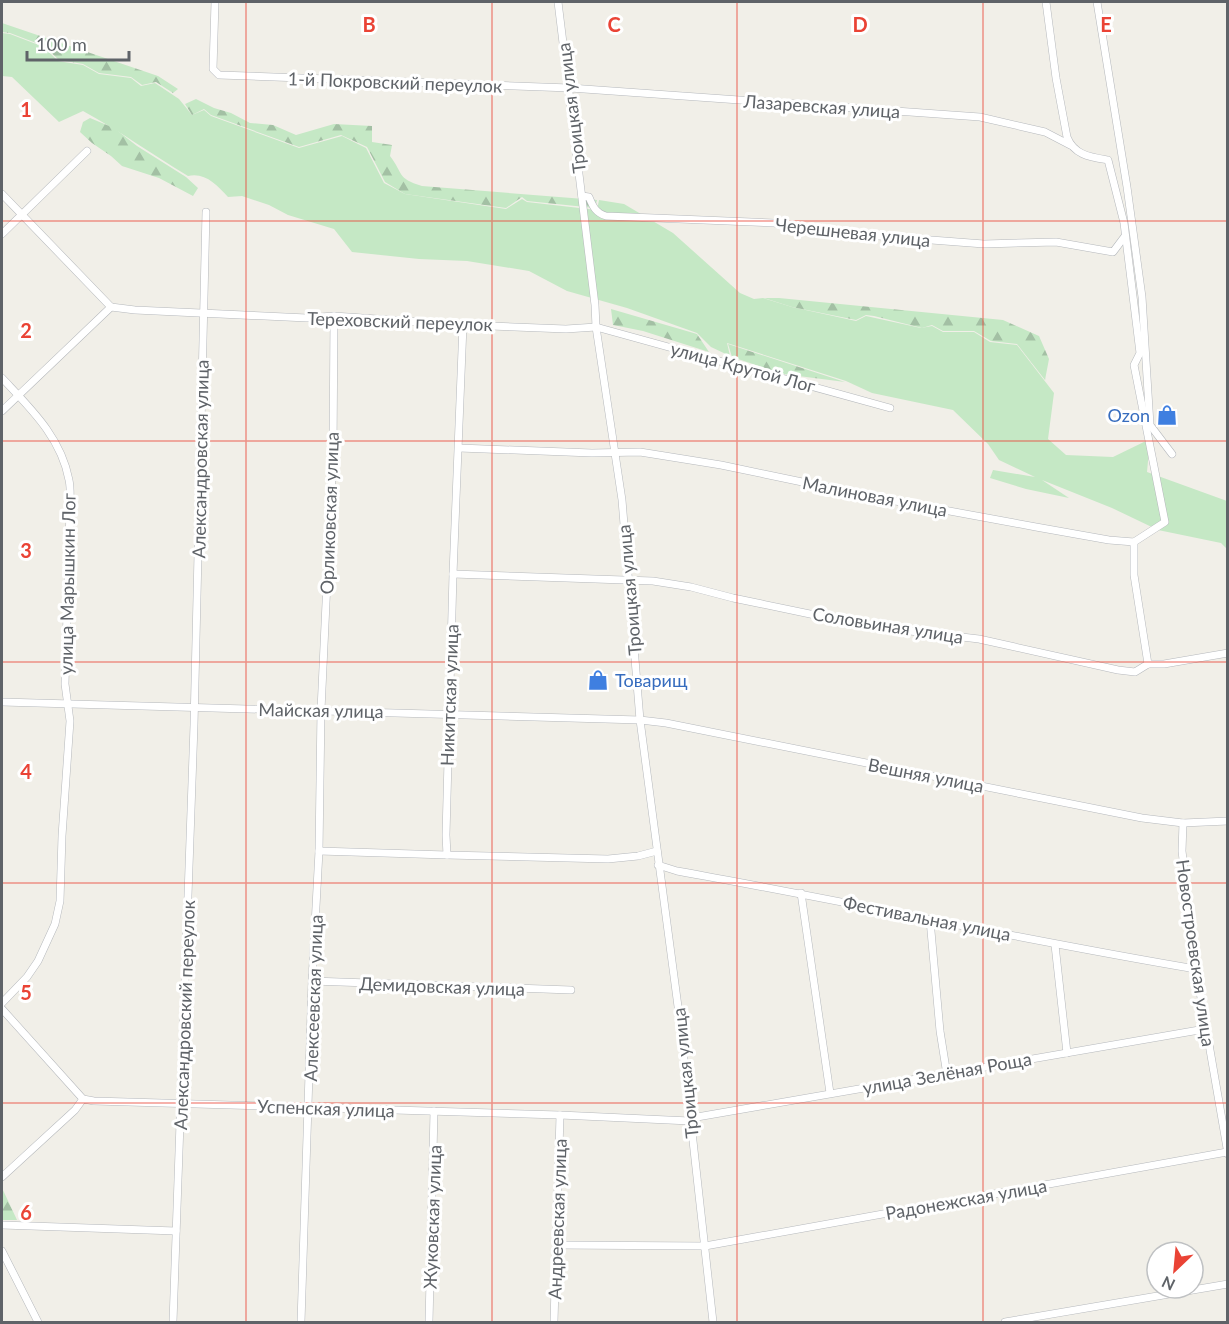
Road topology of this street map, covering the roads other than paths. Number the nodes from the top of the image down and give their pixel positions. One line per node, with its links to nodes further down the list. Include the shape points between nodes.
1 (215, 2): 5 (street, 1-й Покровский переулок, via 213,69 219,75)
2 (558, 2): 5 (street, Троицкая улица)
3 (1046, 2): 6 (street)
4 (1097, 2): 25 (street, via 1142,297 1150,424)
5 (570, 88): 6 (street, Лазаревская улица, via 980,117 1045,132); 9 (street, Троицкая улица)
6 (1070, 145): 13 (street, via 1086,157 1108,160)
7 (87, 152): 11 (street)
8 (2, 194): 11 (street)
9 (582, 196): 13 (street, Черешневая улица, via 589,197 599,214 606,216 774,223 839,233 984,244 1056,242 1113,252); 18 (street, Троицкая улица)
10 (206, 212): 15 (street, Александровская улица)
11 (21, 215): 12 (street); 14 (street)
12 (2, 234)
13 (1125, 236): 26 (street, via 1140,353 1134,365 1165,522)
14 (111, 307): 15 (street, Тереховский переулок); 20 (street)
15 (204, 312): 16 (street, Тереховский переулок); 33 (street, Александровская улица)
16 (334, 316): 17 (street, Тереховский переулок); 34 (street, Орликовская улица, via 333,453)
17 (464, 325): 18 (street, Тереховский переулок); 23 (street, Никитская улица)
18 (596, 327): 21 (street, улица Крутой Лог); 24 (street, Троицкая улица)
19 (2, 378): 20 (street, улица Марышкин Лог)
20 (18, 396): 22 (street); 32 (street, улица Марышкин Лог, via 51,433 69,480 65,684)
21 (891, 408)
22 (2, 411)
23 (459, 448): 24 (street, Малиновая улица); 27 (street, Никитская улица)
24 (616, 452): 26 (street, Малиновая улица, via 682,458 969,515); 28 (street, Троицкая улица)
25 (1172, 454)
26 (1134, 542): 30 (street, via 1134,575)
27 (453, 574): 28 (street, Соловьиная улица); 35 (street, Никитская улица)
28 (627, 579): 30 (street, Соловьиная улица, via 691,587 879,627 980,639 1118,670 1135,672); 36 (street, Троицкая улица)
29 (1227, 652): 30 (street)
30 (1148, 664)
31 (2, 702): 32 (street, Майская улица)
32 (68, 704): 33 (street, Майская улица); 49 (street, улица Марышкин Лог, via 60,901 55,924 38,961)
33 (194, 707): 34 (street, Майская улица); 56 (street, Александровский переулок)
34 (321, 710): 35 (street, Майская улица); 39 (street, Алексеевская улица)
35 (449, 713): 36 (street, Майская улица); 41 (street, Никитская улица)
36 (640, 720): 38 (street, Вешняя улица); 40 (street, Троицкая улица)
37 (1227, 821): 38 (street, Вешняя улица)
38 (1183, 823): 46 (street, Новостроевская улица, via 1182,851)
39 (319, 851): 41 (street); 47 (street, Алексеевская улица)
40 (657, 851): 41 (street, via 608,859); 42 (street, Троицкая улица)
41 (447, 855)
42 (658, 865): 43 (street, Фестивальная улица); 60 (street, Троицкая улица)
43 (801, 893): 44 (street, Фестивальная улица); 54 (street)
44 (930, 920): 45 (street, Фестивальная улица); 53 (street)
45 (1055, 945): 46 (street, Фестивальная улица); 52 (street)
46 (1196, 969): 51 (street, Новостроевская улица)
47 (312, 981): 48 (street, Демидовская улица); 57 (street, Алексеевская улица)
48 (571, 990)
49 (2, 1003)
50 (2, 1009): 55 (street)
51 (1205, 1029): 52 (street, улица Зелёная Роща); 61 (street, Новостроевская улица)
52 (1067, 1053): 53 (street, улица Зелёная Роща)
53 (947, 1075): 54 (street, улица Зелёная Роща)
54 (830, 1093): 60 (street, улица Зелёная Роща)
55 (83, 1099): 56 (street, Успенская улица); 62 (street)
56 (181, 1103): 57 (street, Успенская улица); 64 (street, Александровский переулок)
57 (309, 1108): 58 (street, Успенская улица); 71 (street, Алексеевская улица)
58 (434, 1111): 59 (street, Успенская улица); 72 (street, Жуковская улица)
59 (560, 1115): 60 (street, Успенская улица); 65 (street, Андреевская улица)
60 (690, 1121): 66 (street, Троицкая улица)
61 (1227, 1153): 66 (street, Радонежская улица)
62 (2, 1177)
63 (2, 1225): 64 (street)
64 (176, 1231): 70 (street, Александровский переулок)
65 (556, 1245): 66 (street, Радонежская улица); 73 (street, Андреевская улица)
66 (705, 1246): 74 (street, Троицкая улица)
67 (2, 1251): 69 (street)
68 (1227, 1284): 75 (street)
69 (38, 1323)
70 (173, 1323)
71 (301, 1323)
72 (429, 1323)
73 (554, 1323)
74 (713, 1323)
75 (1005, 1323)

